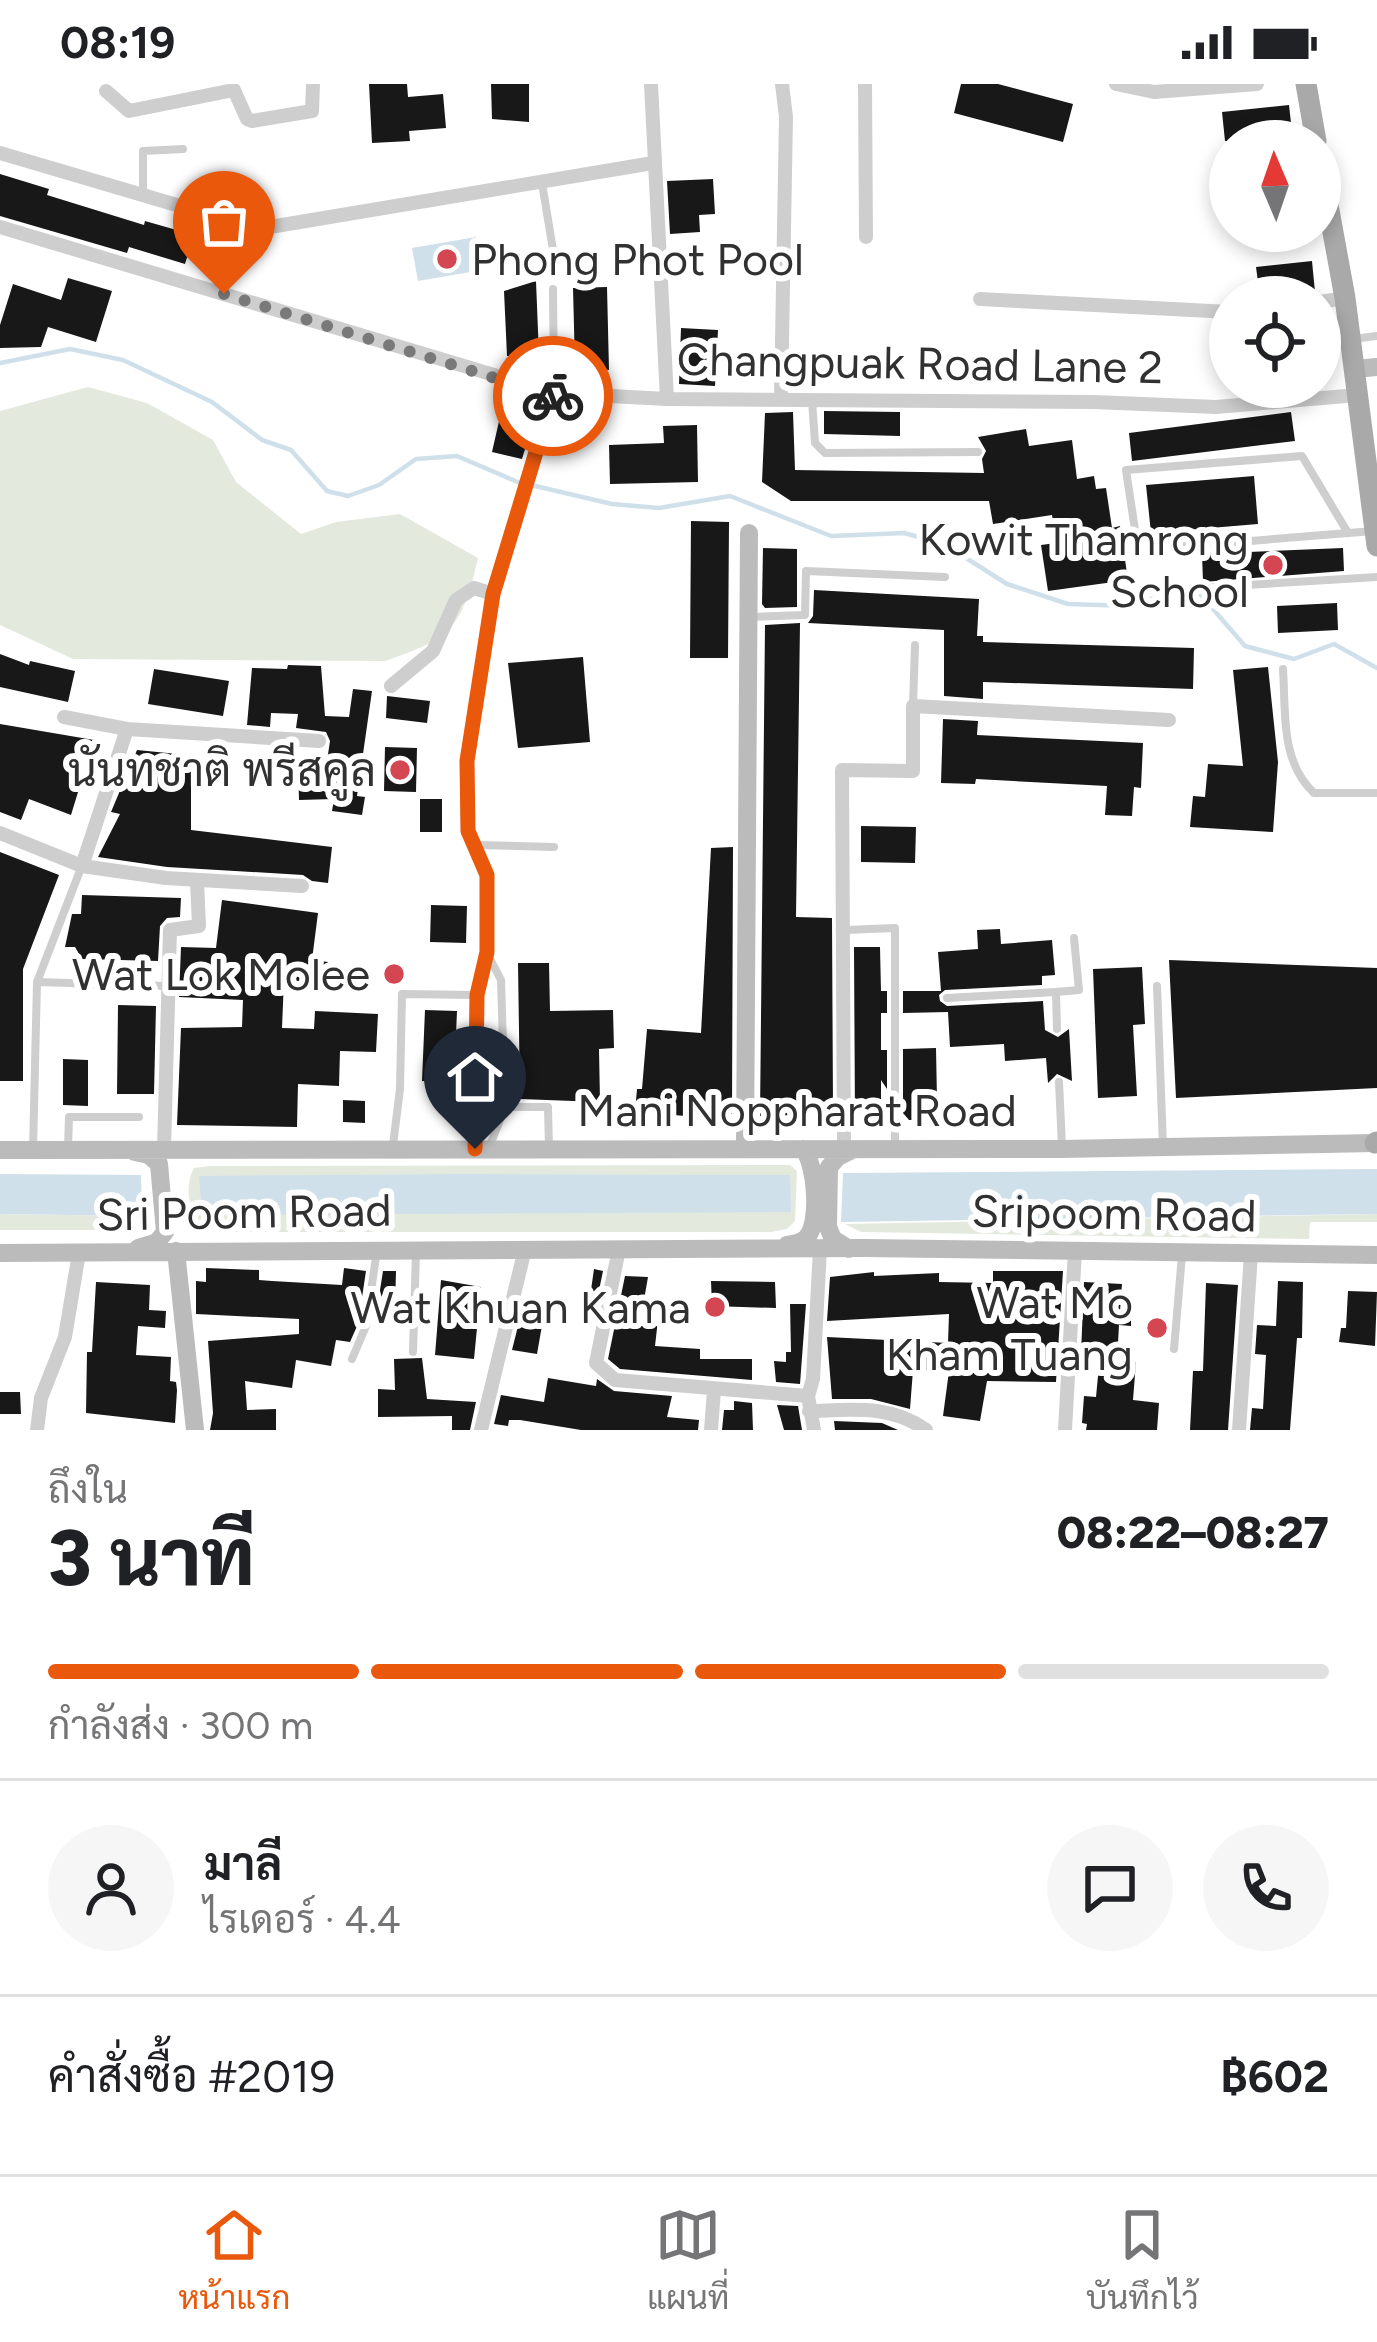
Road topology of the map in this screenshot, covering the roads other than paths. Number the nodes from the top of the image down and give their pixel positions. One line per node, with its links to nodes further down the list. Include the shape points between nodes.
1 (313, 84): 8 (street, via 312,111 252,121 233,90 133,111)
2 (651, 84): 12 (street)
3 (782, 84): 29 (street)
4 (865, 84): 16 (street)
5 (1116, 84): 6 (street, via 1154,92)
6 (1257, 84)
7 (1306, 84): 9 (main road)
8 (106, 91)
9 (1312, 120)
10 (183, 149): 14 (lane, via 143,151)
11 (0, 153): 14 (street)
12 (653, 163): 13 (street); 30 (street)
13 (542, 183): 14 (street, via 257,230); 18 (lane)
14 (143, 195)
15 (0, 227): 27 (street, Changpuak Road Lane 2)
16 (866, 237)
17 (1337, 252): 20 (main road)
18 (555, 262)
19 (553, 289): 27 (lane)
20 (1345, 298): 22 (street); 25 (main road)
21 (980, 299): 23 (street)
22 (1341, 299)
23 (1209, 311)
24 (1377, 336): 25 (lane)
25 (1351, 339): 26 (main road)
26 (1366, 368): 28 (main road)
27 (554, 393): 30 (street, Changpuak Road Lane 2); 39 (street)
28 (1358, 395): 31 (street, Changpuak Road Lane 2, via 1216,407); 35 (main road)
29 (781, 398): 30 (street, Changpuak Road Lane 2); 31 (street, Changpuak Road Lane 2)
30 (667, 399)
31 (812, 399): 32 (lane, via 815,443 825,453)
32 (978, 452)
33 (749, 533): 40 (main road)
34 (1348, 533): 34 (lane, via 1138,550 1126,470 1296,454); 35 (lane)
35 (1376, 539)
36 (945, 578): 40 (lane, via 806,571 805,615)
37 (1377, 578): 38 (lane)
38 (1214, 587)
39 (493, 594): 43 (street, via 462,593 433,651); 51 (street, via 467,761 468,831)
40 (748, 616): 77 (main road)
41 (915, 645): 44 (lane)
42 (1283, 669): 49 (lane, via 1288,751 1299,779 1314,793)
43 (391, 686)
44 (913, 706): 46 (street); 56 (street, via 913,771 842,770)
45 (64, 717): 47 (street)
46 (1169, 720)
47 (128, 729): 48 (street); 53 (street)
48 (319, 741)
49 (1377, 793)
50 (0, 833): 53 (street)
51 (476, 845): 52 (lane); 58 (street, via 487,875)
52 (554, 847)
53 (82, 866): 54 (street); 59 (lane)
54 (197, 880): 55 (street); 60 (street, via 199,926 170,929)
55 (302, 886)
56 (845, 930): 79 (street); 80 (lane, via 895,928)
57 (1075, 938): 62 (lane, via 1079,990)
58 (487, 952): 63 (street); 67 (lane, via 502,980)
59 (37, 982): 60 (lane); 83 (lane)
60 (169, 986): 72 (street)
61 (1156, 986): 70 (lane)
62 (1057, 992): 64 (lane); 65 (lane)
63 (477, 995): 74 (lane, via 402,994); 75 (street)
64 (947, 998)
65 (1058, 1029)
66 (1059, 1082): 81 (lane)
67 (505, 1107): 75 (lane); 76 (lane, via 548,1107)
68 (139, 1117): 84 (lane, via 69,1117)
69 (1376, 1142): 70 (main road, Mani Noppharat Road)
70 (1163, 1147): 81 (main road, Mani Noppharat Road)
71 (125, 1149): 72 (main road, Mani Noppharat Road); 84 (main road, Mani Noppharat Road); 86 (main road, via 149,1155)
72 (164, 1149): 73 (main road, Mani Noppharat Road)
73 (209, 1149): 74 (main road, Mani Noppharat Road); 86 (main road, via 183,1154)
74 (392, 1149): 75 (main road, Mani Noppharat Road)
75 (482, 1149): 76 (main road, Mani Noppharat Road)
76 (549, 1149): 77 (main road, Mani Noppharat Road)
77 (745, 1149): 78 (main road, Mani Noppharat Road)
78 (803, 1149): 79 (main road, Mani Noppharat Road); 85 (main road)
79 (850, 1149): 80 (main road, Mani Noppharat Road); 85 (main road)
80 (895, 1149): 81 (main road, Mani Noppharat Road)
81 (1062, 1149)
82 (0, 1150): 83 (main road, Mani Noppharat Road)
83 (33, 1150): 84 (main road, Mani Noppharat Road)
84 (68, 1150)
85 (822, 1168): 87 (main road)
86 (166, 1175): 88 (main road)
87 (820, 1228): 93 (main road); 95 (main road)
88 (170, 1229): 89 (main road); 101 (main road, via 147,1246)
89 (224, 1249): 90 (main road, Sri Poom Road); 97 (main road, Sri Poom Road)
90 (377, 1249): 91 (main road, Sri Poom Road); 107 (lane, via 366,1326)
91 (416, 1249): 92 (main road, Sri Poom Road); 106 (lane)
92 (525, 1249): 96 (main road, Sri Poom Road); 112 (street)
93 (772, 1249): 94 (main road, Sri Poom Road); 96 (main road, Sri Poom Road)
94 (820, 1249): 95 (main road, Sri Poom Road); 109 (street)
95 (849, 1249): 98 (main road, Sripoom Road)
96 (619, 1250): 108 (street, via 596,1363 602,1372 614,1380)
97 (176, 1251): 101 (main road, Sri Poom Road); 111 (main road)
98 (1075, 1251): 102 (main road, Sripoom Road); 116 (street)
99 (0, 1253): 100 (main road, Sri Poom Road)
100 (79, 1253): 101 (main road, Sri Poom Road); 110 (street)
101 (112, 1253)
102 (1182, 1253): 103 (main road, Sripoom Road); 105 (lane)
103 (1250, 1254): 104 (main road, Sripoom Road); 117 (street)
104 (1377, 1255)
105 (1174, 1349)
106 (413, 1352)
107 (352, 1359)
108 (715, 1390): 109 (street); 113 (street)
109 (809, 1404): 114 (street); 115 (street, via 878,1409)
110 (37, 1430)
111 (195, 1430)
112 (481, 1430)
113 (711, 1430)
114 (814, 1430)
115 (926, 1430)
116 (1065, 1430)
117 (1239, 1430)

